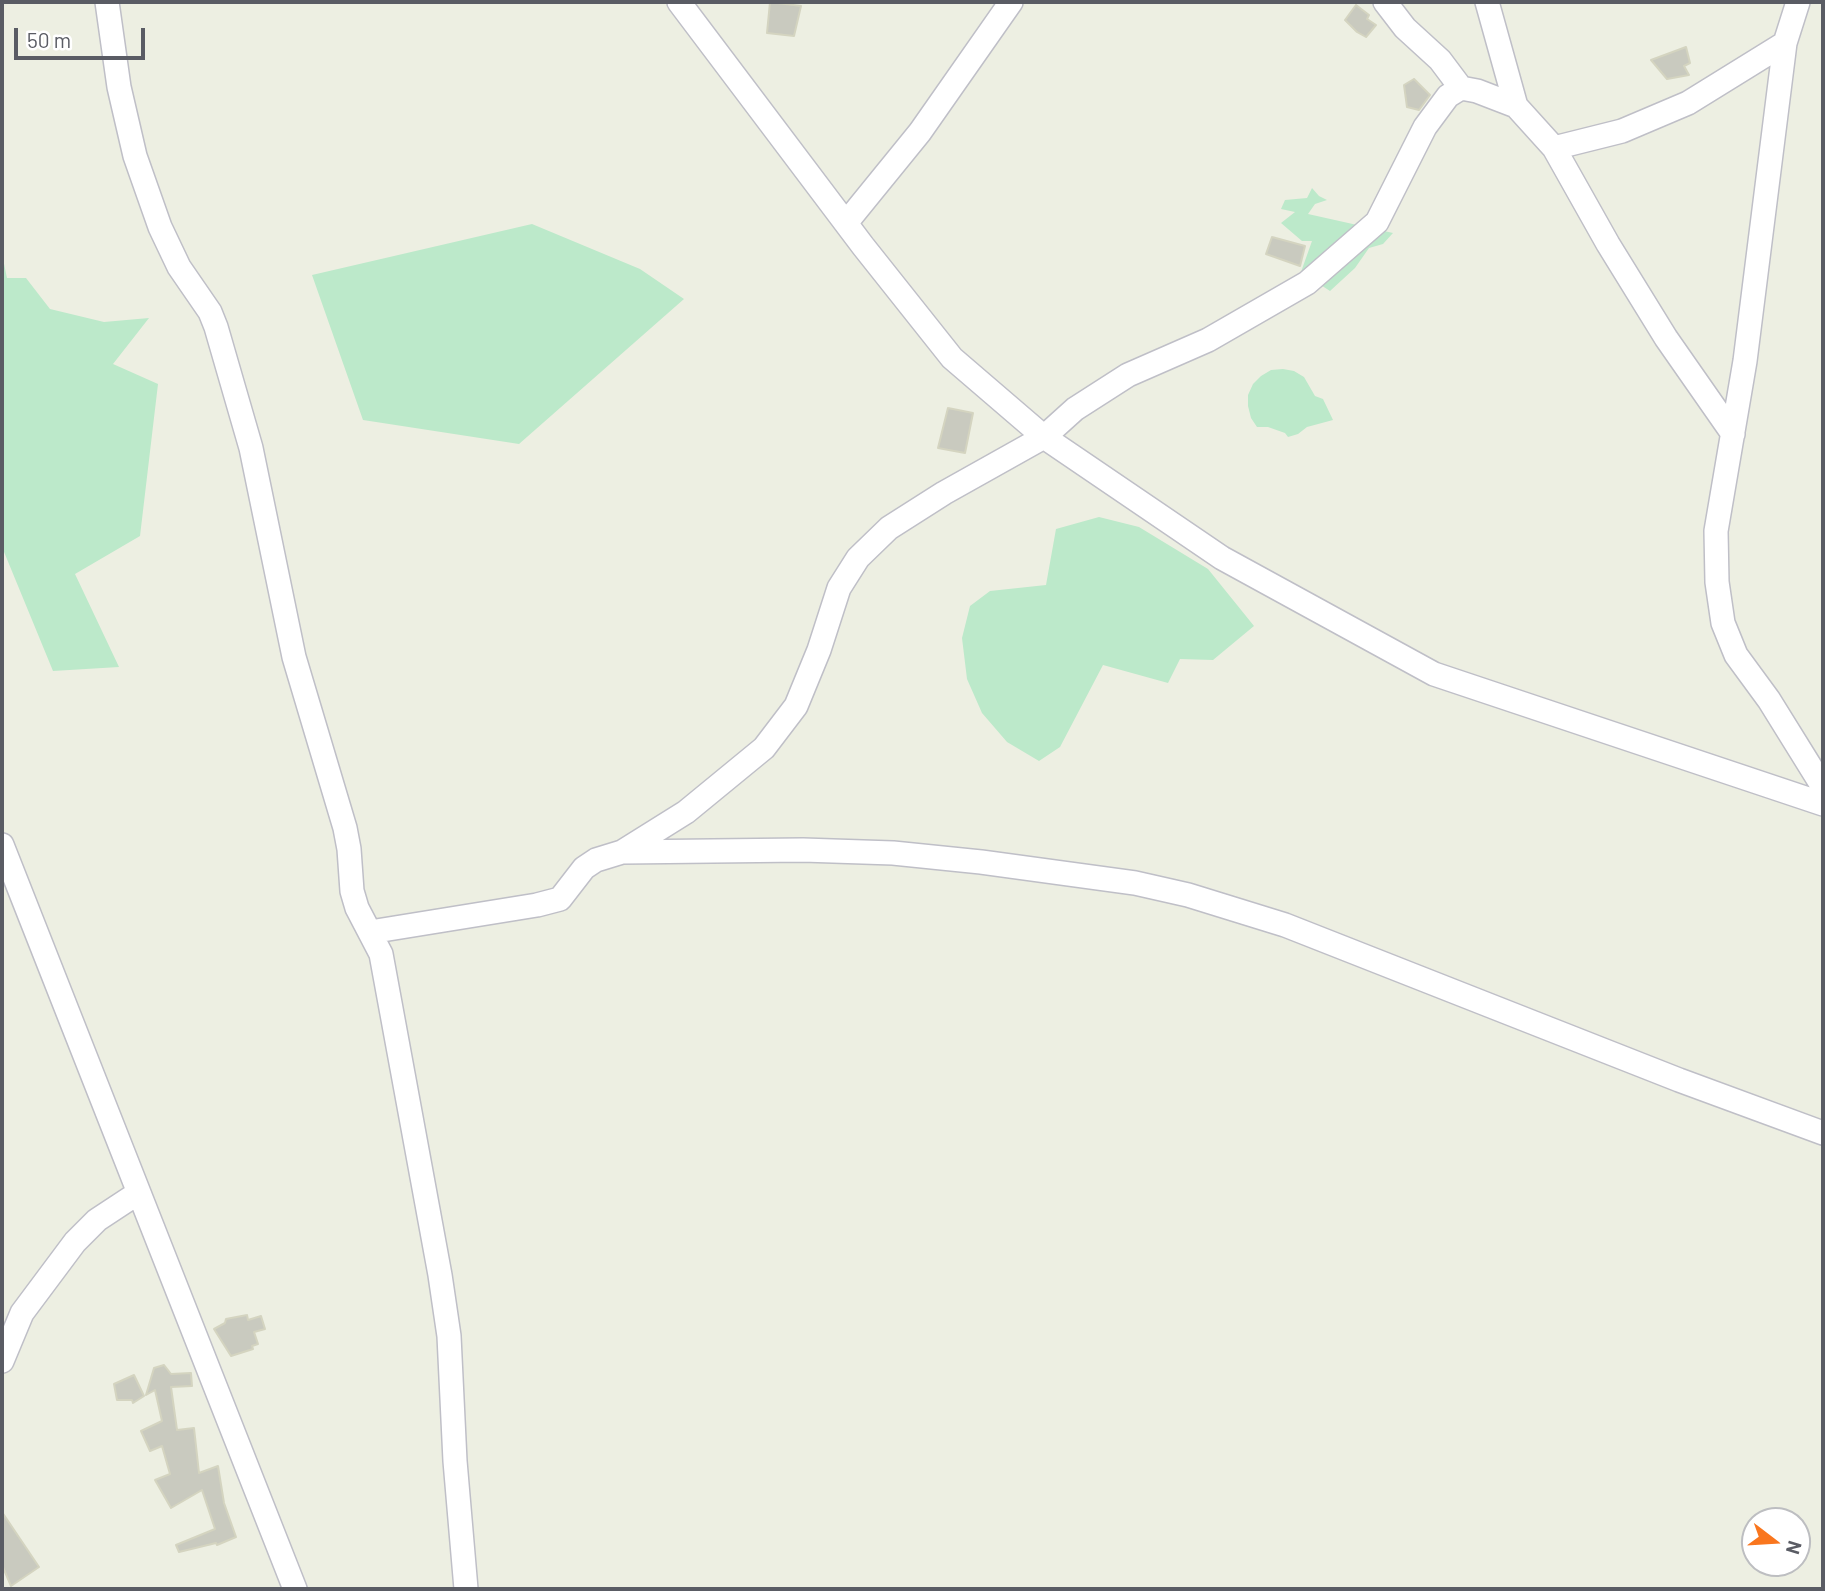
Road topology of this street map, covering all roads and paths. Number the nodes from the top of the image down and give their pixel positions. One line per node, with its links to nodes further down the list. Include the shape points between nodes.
1 (107, 2): 19 (street, via 135,156 160,228 179,267 210,312 251,448 294,657 345,828 352,891)
2 (679, 2): 11 (street)
3 (1011, 2): 11 (street, via 919,132)
4 (1385, 2): 8 (street)
5 (1487, 2): 9 (street)
6 (1798, 2): 7 (street)
7 (1785, 43): 10 (street, via 1688,103 1622,131); 12 (street)
8 (1461, 88): 9 (street); 13 (street, via 1448,96 1425,127 1377,222 1307,283 1209,340 1128,375 1075,409)
9 (1516, 106): 10 (street)
10 (1554, 149): 12 (street, via 1667,338)
11 (846, 223): 13 (street, via 952,358)
12 (1733, 434): 14 (street, via 1716,531 1723,623 1737,655)
13 (1044, 437): 15 (street, via 1222,558 1434,674); 17 (street, via 889,528 858,558 839,588 796,706 764,748 686,812)
14 (1823, 787)
15 (1823, 804)
16 (2, 845): 18 (street)
17 (622, 852): 19 (street, via 584,868 560,898); 20 (street, via 893,853 1135,883 1188,895 1285,925)
18 (9, 886): 21 (street)
19 (370, 932): 24 (street, via 381,954 440,1275 452,1373)
20 (1823, 1133)
21 (138, 1193): 22 (street, via 97,1220 75,1242 22,1312); 23 (street)
22 (2, 1361)
23 (295, 1589)
24 (466, 1589)

